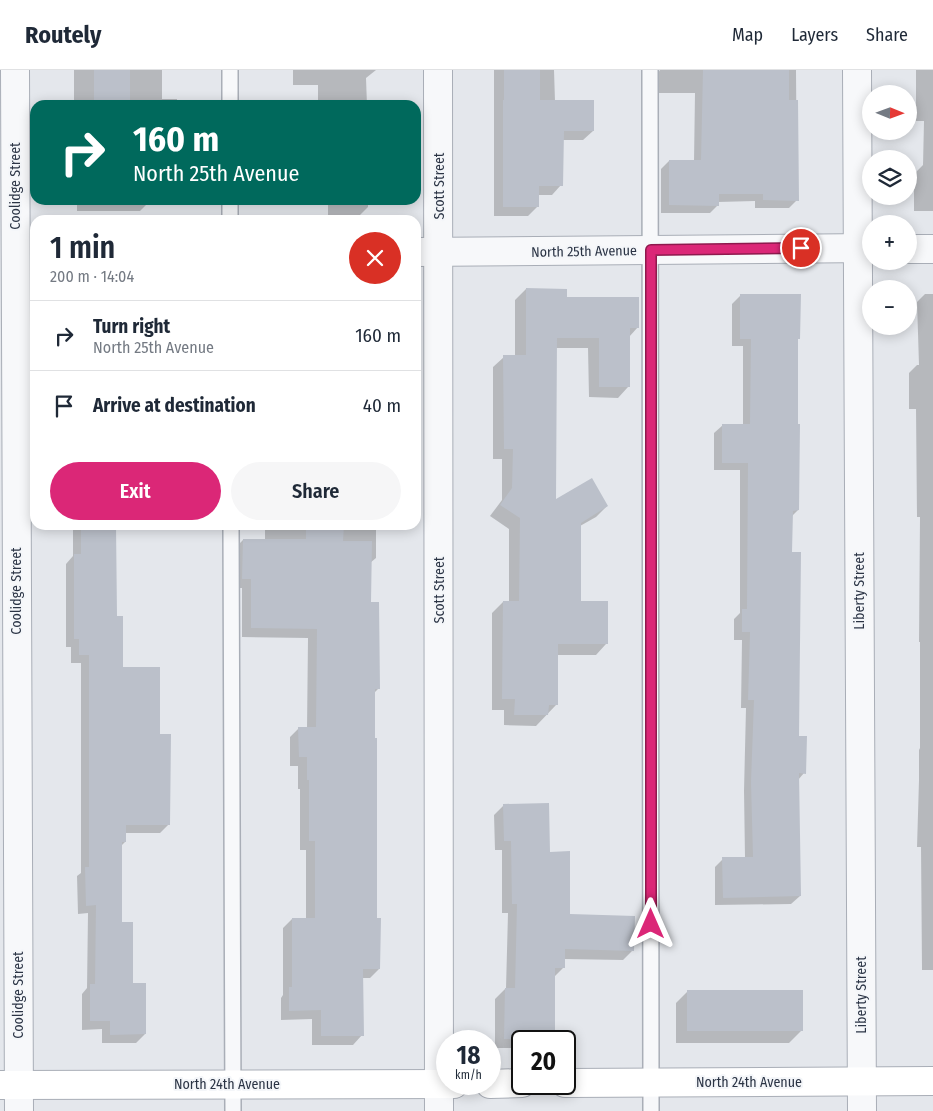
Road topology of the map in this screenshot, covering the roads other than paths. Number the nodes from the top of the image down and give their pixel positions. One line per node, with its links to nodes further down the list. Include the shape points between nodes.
1 (15, 70): 13 (street, Coolidge Street)
2 (230, 70): 6 (lane)
3 (438, 70): 12 (street, Scott Street)
4 (650, 70): 11 (lane)
5 (857, 70): 7 (street, Liberty Street)
6 (230, 100)
7 (863, 215)
8 (862, 248): 11 (street, North 25th Avenue)
9 (917, 249): 10 (street)
10 (933, 249)
11 (651, 250): 12 (street, North 25th Avenue); 20 (lane)
12 (428, 252): 16 (street, Scott Street)
13 (17, 253): 22 (street, Coolidge Street)
14 (864, 270): 17 (street, Liberty Street)
15 (231, 530): 24 (lane)
16 (446, 1030)
17 (862, 1081): 18 (street, North 24th Avenue); 20 (street, North 24th Avenue); 27 (street, Liberty Street)
18 (933, 1081)
19 (576, 1083): 20 (street, North 24th Avenue)
20 (651, 1083): 26 (lane)
21 (436, 1085): 24 (street, North 24th Avenue)
22 (12, 1094): 24 (street, North 24th Avenue)
23 (444, 1095): 25 (street, Scott Street)
24 (233, 1098)
25 (439, 1111)
26 (651, 1111)
27 (862, 1111)

